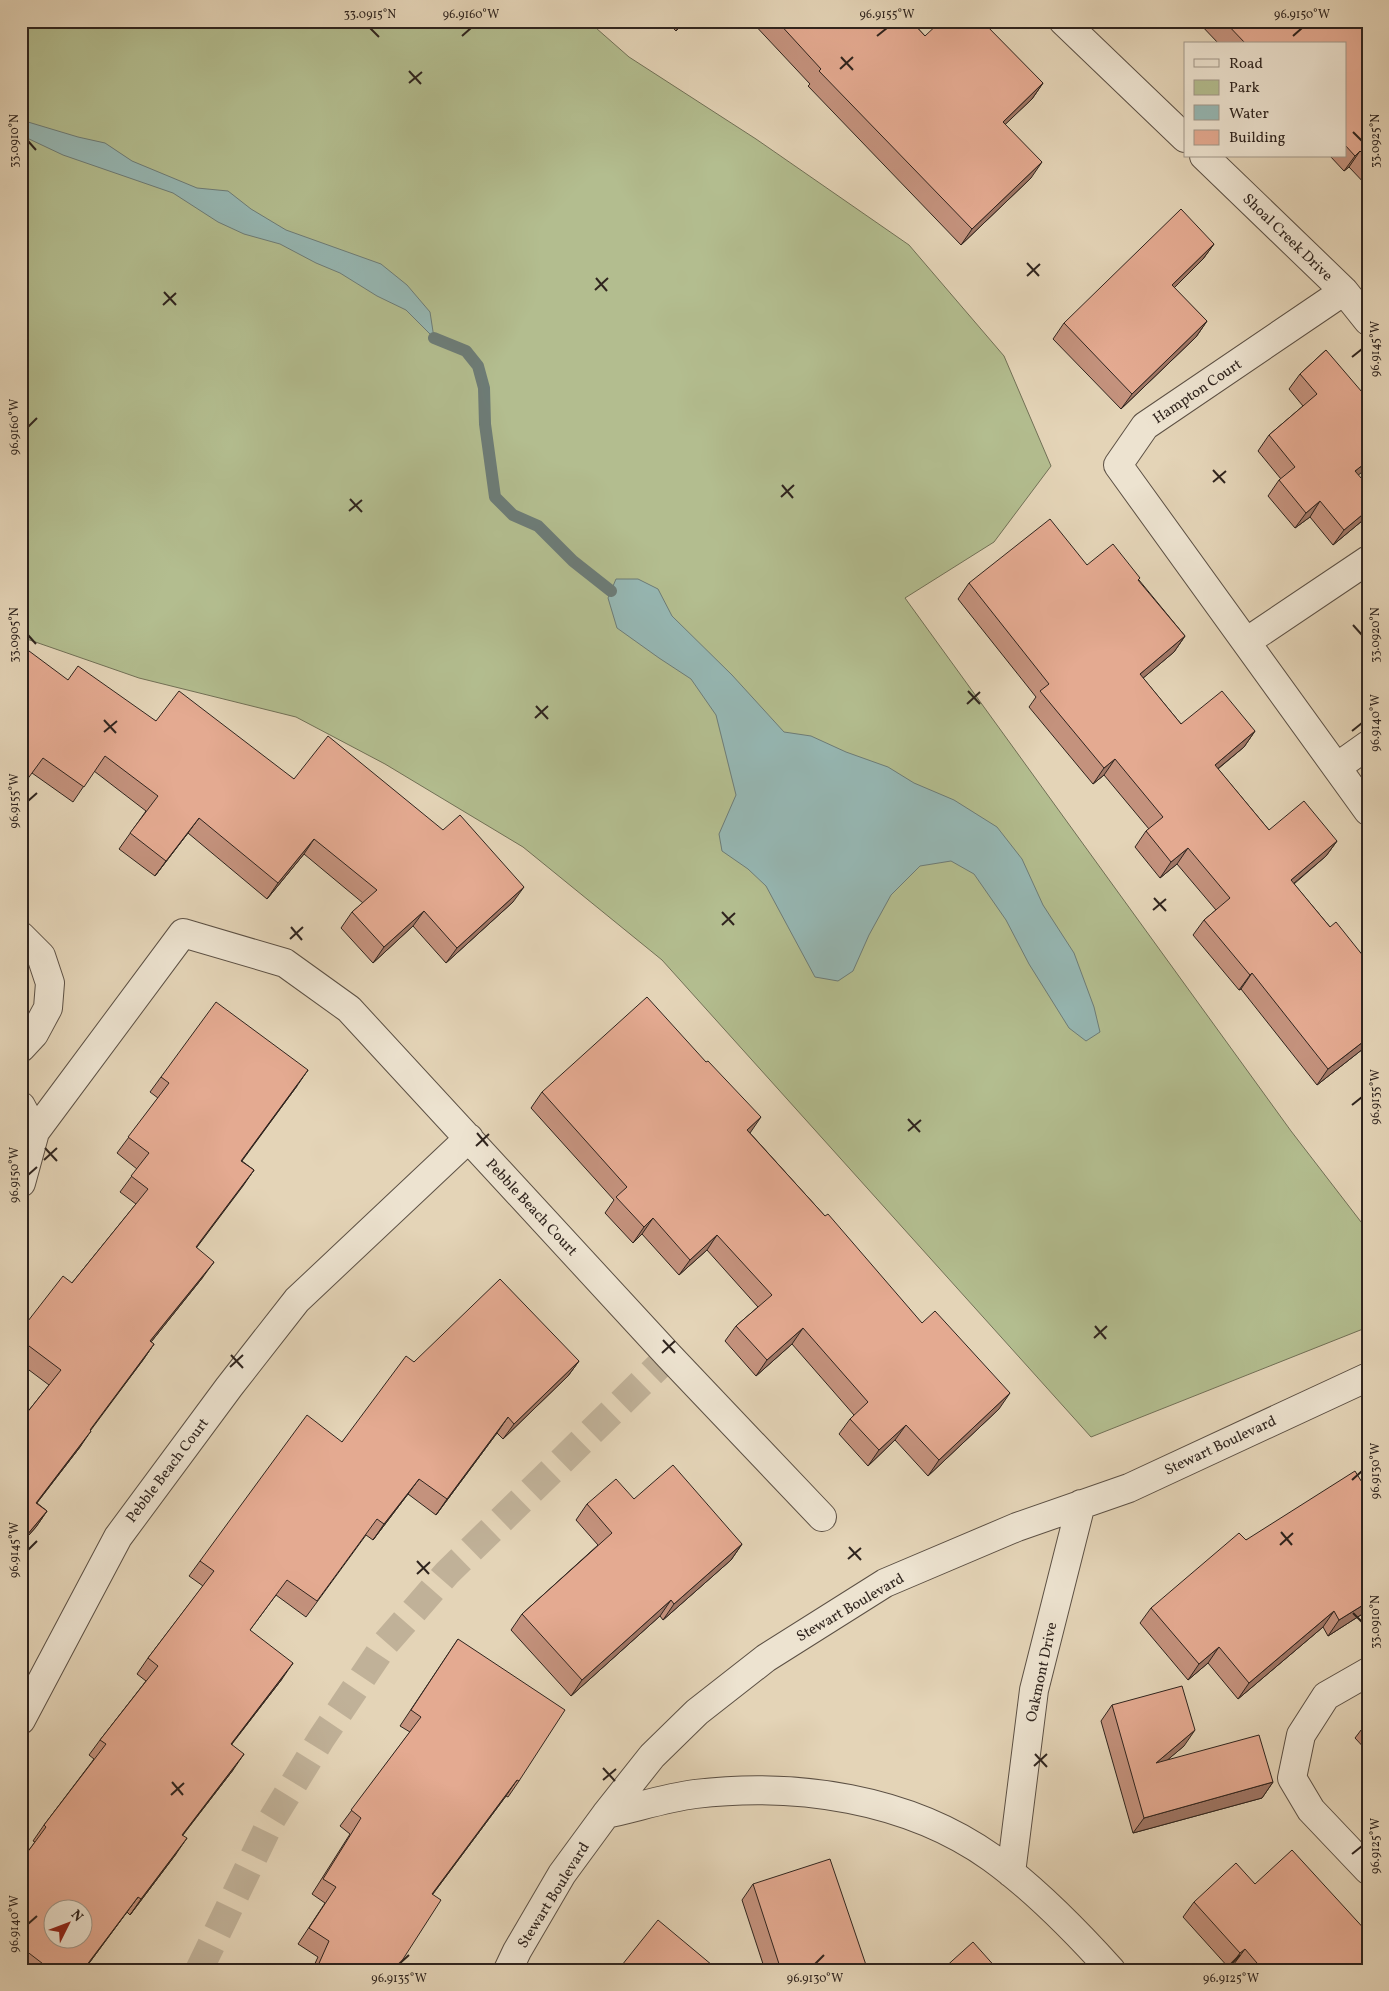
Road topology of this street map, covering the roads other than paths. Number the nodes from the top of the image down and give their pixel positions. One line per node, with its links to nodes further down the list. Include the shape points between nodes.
1 (1063, 21): 2 (street)
2 (1184, 137)
3 (1206, 158): 4 (street, Shoal Creek Drive)
4 (1344, 291): 5 (street, Shoal Creek Drive); 7 (street, Hampton Court, via 1145,426 1118,465)
5 (1368, 321)
6 (1368, 560): 7 (street)
7 (1246, 642): 9 (street, Hampton Court)
8 (1368, 745): 9 (street)
9 (1337, 767): 10 (street, Hampton Court)
10 (1368, 811)
11 (21, 936): 12 (street, via 41,956 50,983 48,1008 34,1034)
12 (21, 1048)
13 (21, 1106): 14 (street)
14 (35, 1132): 15 (street, Pebble Beach Court, via 183,933 285,963 350,1009); 16 (street)
15 (469, 1138): 19 (street, Pebble Beach Court); 21 (street, Pebble Beach Court, via 298,1300 229,1387 118,1537)
16 (21, 1184)
17 (1365, 1384): 18 (street, Stewart Boulevard, via 1128,1488)
18 (1081, 1504): 22 (street, Stewart Boulevard, via 885,1583 766,1658 697,1712 652,1756); 24 (street, Oakmont Drive, via 1034,1690)
19 (822, 1517)
20 (1368, 1672): 23 (street, via 1326,1696 1301,1735 1292,1778 1311,1810)
21 (21, 1720)
22 (606, 1814): 24 (street, via 693,1794 748,1790 795,1791 849,1798 902,1813 953,1835); 25 (street, Stewart Boulevard, via 562,1874)
23 (1368, 1870)
24 (1011, 1873): 26 (street, via 1080,1936)
25 (508, 1970)
26 (1111, 1970)

